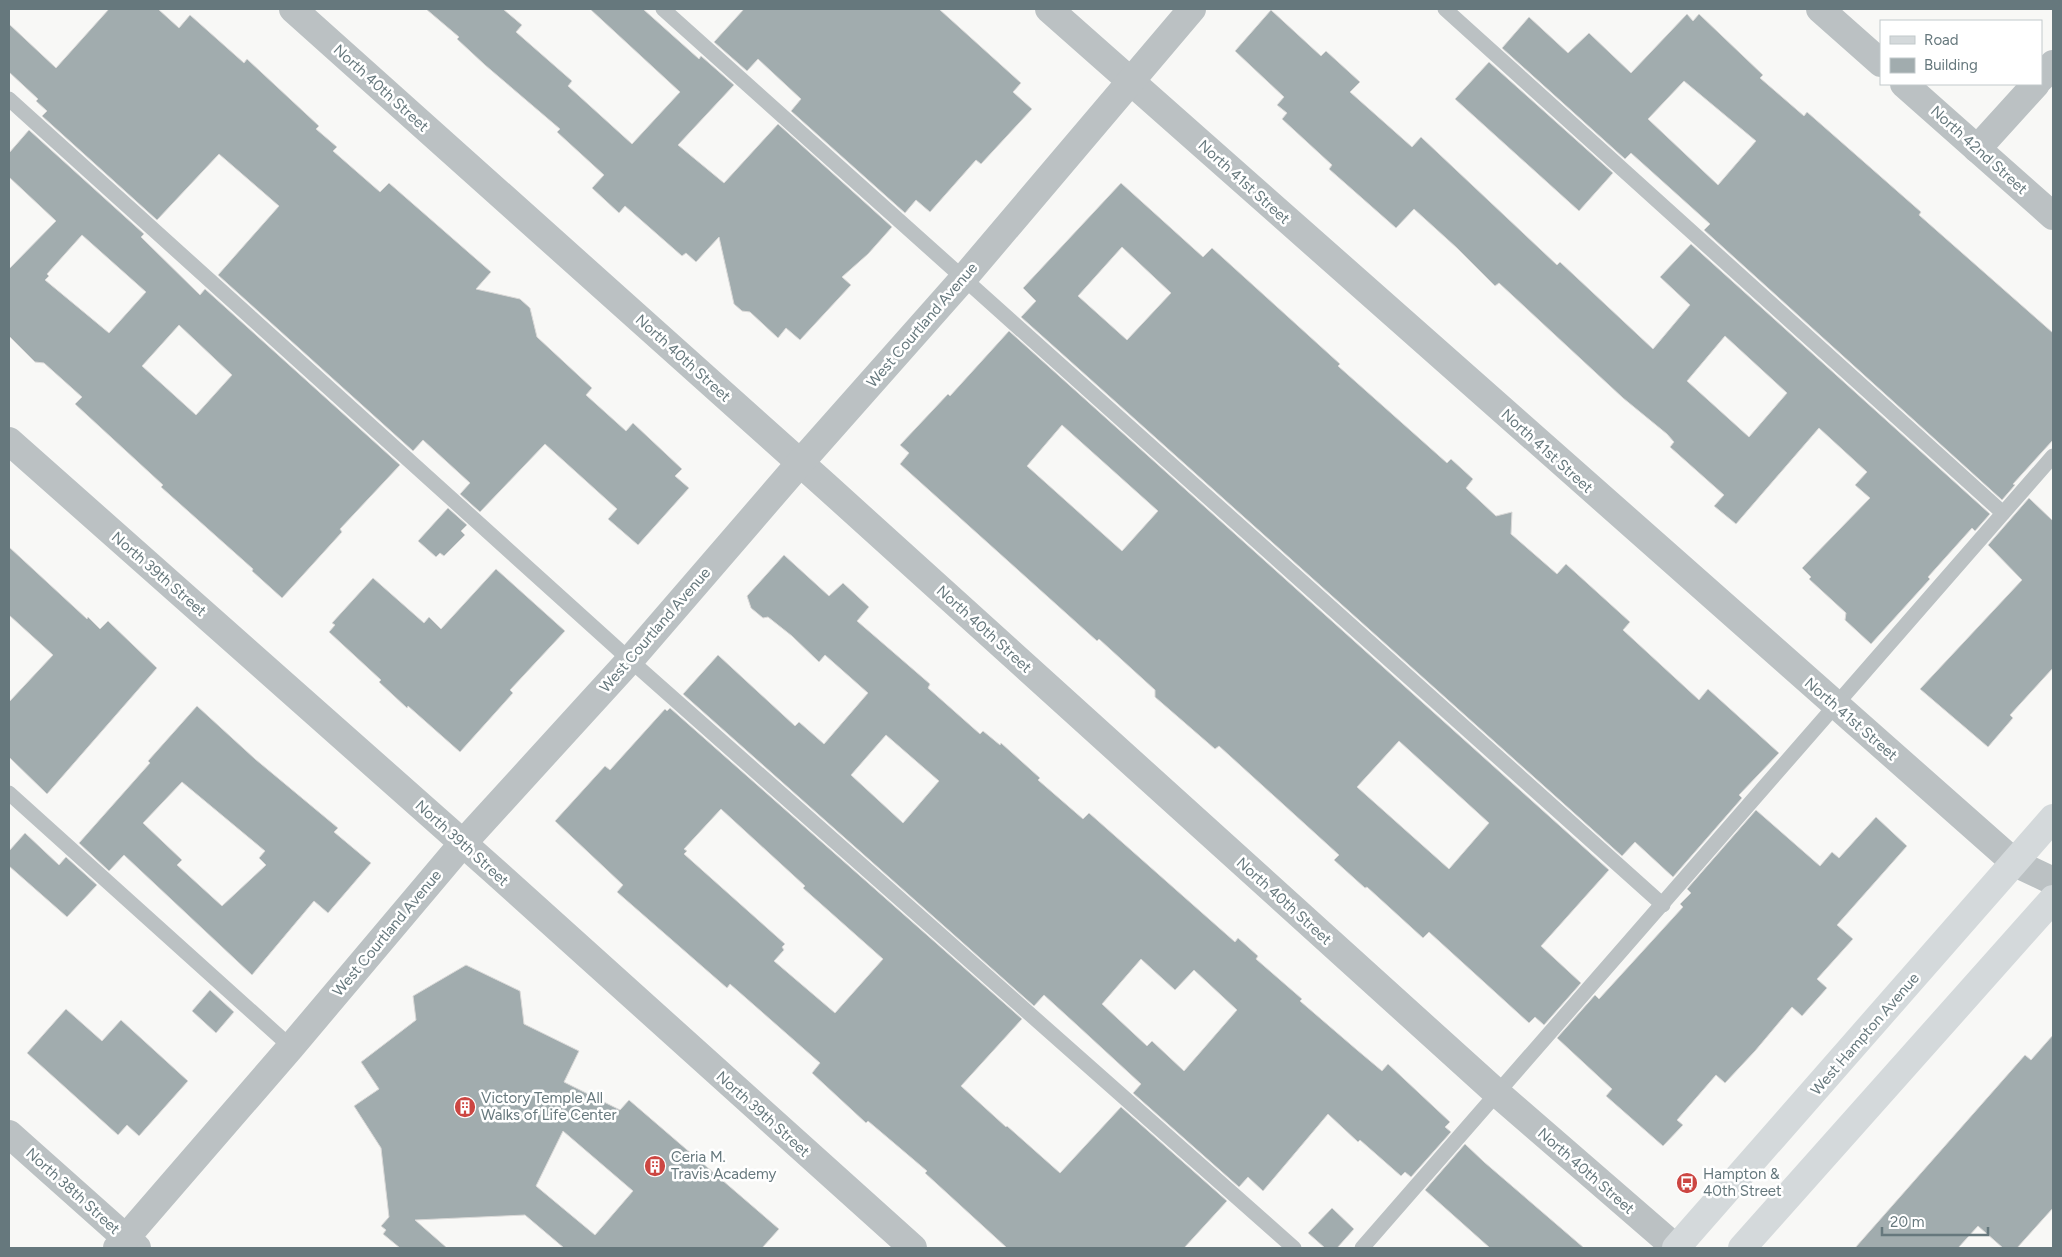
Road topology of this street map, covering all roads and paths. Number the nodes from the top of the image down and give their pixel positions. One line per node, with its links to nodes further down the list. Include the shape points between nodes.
1 (293, 9): 19 (street, North 40th Street)
2 (663, 9): 16 (lane)
3 (1050, 9): 10 (street, North 41st Street)
4 (1192, 9): 10 (street, West Courtland Avenue)
5 (1445, 9): 20 (lane)
6 (1820, 9): 7 (street)
7 (1880, 62)
8 (2053, 64): 9 (street)
9 (2042, 77)
10 (1129, 81): 16 (street, West Courtland Avenue); 22 (street, North 41st Street)
11 (1905, 85): 14 (street, North 42nd Street)
12 (2035, 85): 14 (street)
13 (9, 99): 21 (lane)
14 (1977, 149): 15 (street, North 42nd Street)
15 (2053, 216)
16 (963, 278): 19 (street, West Courtland Avenue); 29 (lane)
17 (9, 442): 25 (street, North 39th Street)
18 (2053, 456): 20 (lane)
19 (800, 462): 21 (street, West Courtland Avenue); 31 (street, North 40th Street)
20 (2003, 514): 22 (lane)
21 (630, 660): 25 (street, West Courtland Avenue); 35 (lane)
22 (1836, 707): 26 (street, North 41st Street); 29 (lane)
23 (9, 793): 30 (lane)
24 (2053, 818): 26 (main road, West Hampton Avenue)
25 (463, 843): 30 (street, West Courtland Avenue); 34 (street, North 39th Street)
26 (2015, 863): 27 (street, North 41st Street); 37 (main road, West Hampton Avenue)
27 (2053, 881)
28 (2053, 899): 38 (main road)
29 (1663, 904): 31 (lane)
30 (291, 1047): 33 (street, West Courtland Avenue)
31 (1497, 1093): 36 (lane); 37 (street, North 40th Street)
32 (9, 1134): 33 (street, North 38th Street)
33 (126, 1245)
34 (912, 1248)
35 (1294, 1248)
36 (1362, 1248)
37 (1676, 1248)
38 (1742, 1248)

